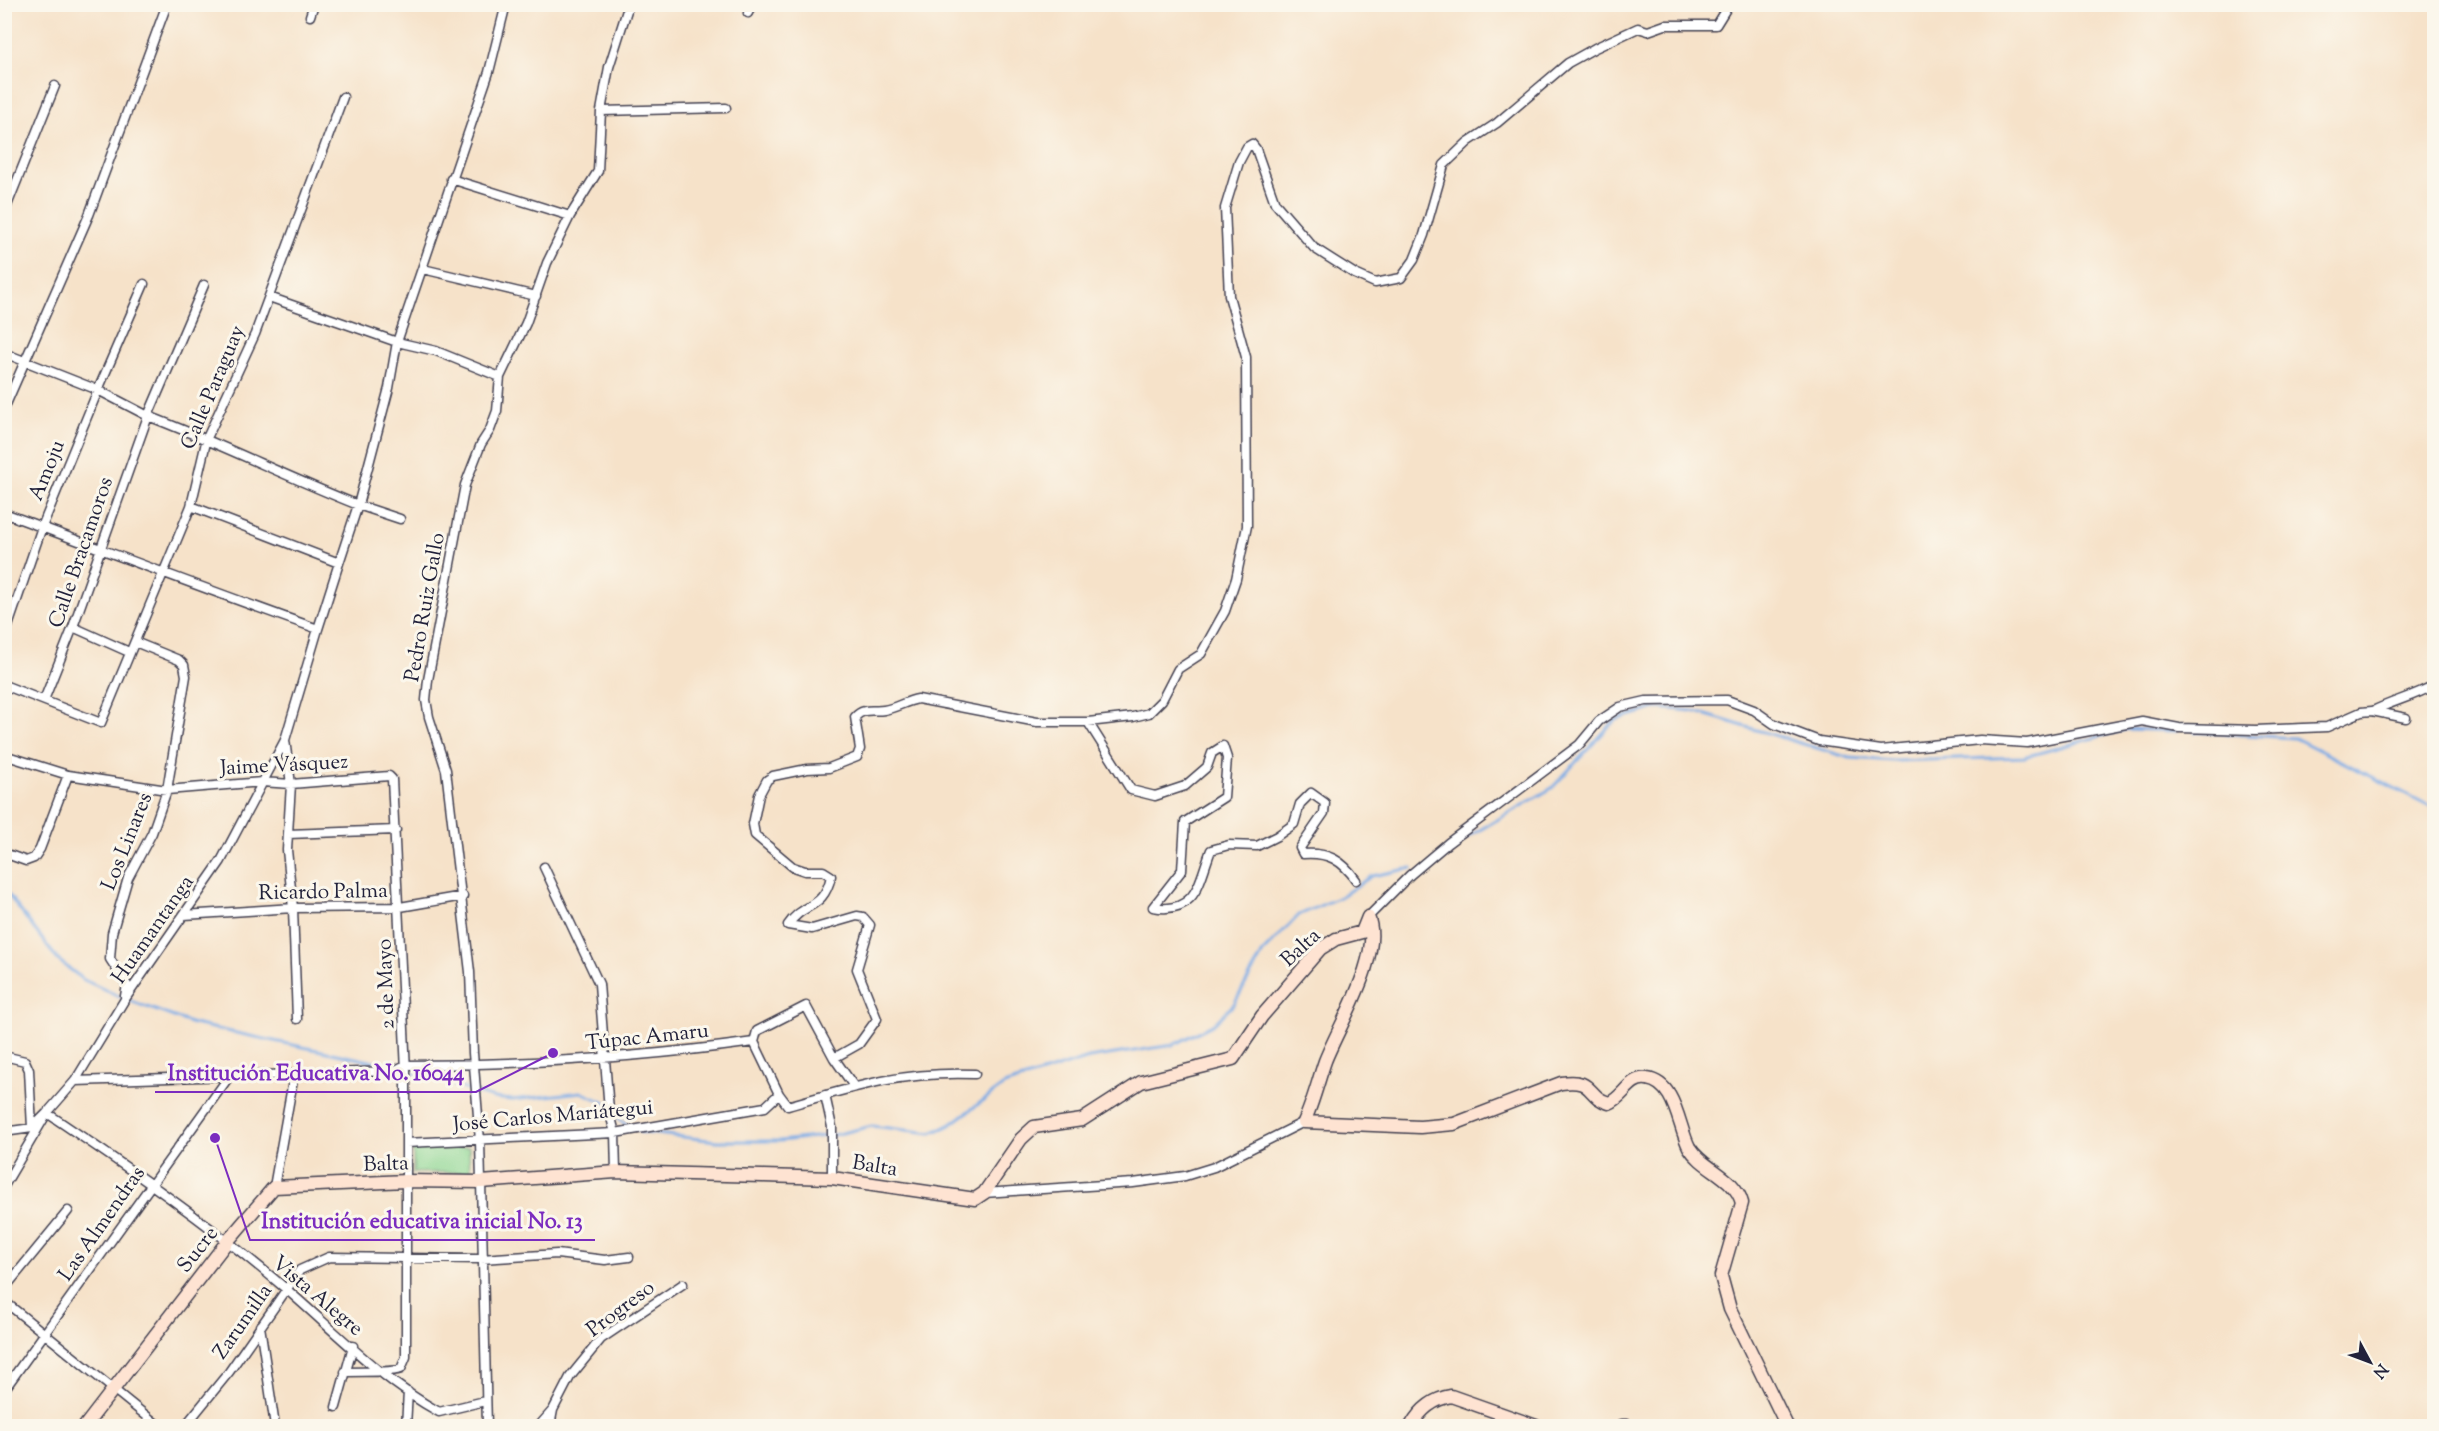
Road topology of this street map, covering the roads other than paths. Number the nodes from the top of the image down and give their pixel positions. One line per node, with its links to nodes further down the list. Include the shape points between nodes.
1 (167, 4): 21 (street, via 89,215)
2 (314, 4): 6 (street)
3 (506, 4): 11 (street, Huamantanga, via 489,72)
4 (629, 4): 10 (street, Pedro Ruiz Gallo, via 609,67)
5 (1729, 4): 45 (street, via 1716,25 1665,25 1648,31 1638,28 1595,48 1568,63 1497,123 1468,142 1444,165 1424,235 1401,278 1375,283 1314,248 1275,203 1256,149 1252,144 1247,147 1225,208 1229,296 1246,357 1247,526 1236,579 1225,611 1200,654 1178,669 1162,700 1149,713)
6 (310, 16)
7 (55, 86): 12 (street)
8 (343, 97): 18 (street, Calle Paraguay)
9 (726, 108): 10 (street)
10 (601, 111): 13 (street, Pedro Ruiz Gallo, via 598,171)
11 (451, 179): 13 (street); 14 (street, Huamantanga)
12 (4, 213)
13 (570, 216): 17 (street, Pedro Ruiz Gallo)
14 (423, 268): 17 (street); 19 (street, Huamantanga)
15 (144, 285): 23 (street, Amoju)
16 (204, 285): 25 (street, Calle Bracamoros)
17 (536, 296): 22 (street, Pedro Ruiz Gallo)
18 (269, 297): 19 (street); 26 (street, Calle Paraguay)
19 (397, 342): 22 (street, via 436,351); 27 (street, Huamantanga)
20 (4, 353): 21 (street)
21 (26, 360): 23 (street); 24 (street)
22 (500, 377): 58 (street, Pedro Ruiz Gallo, via 497,411 458,510 426,700 446,770)
23 (98, 390): 25 (street); 31 (street, Amoju)
24 (4, 409)
25 (147, 416): 26 (street); 32 (street, Calle Bracamoros)
26 (207, 438): 27 (street, via 279,474); 28 (street, Calle Paraguay)
27 (358, 505): 30 (street); 33 (street, Huamantanga)
28 (190, 506): 33 (street); 34 (street, Calle Paraguay)
29 (4, 513): 31 (street)
30 (400, 519)
31 (42, 527): 32 (street); 37 (street, Amoju)
32 (101, 547): 34 (street); 35 (street, Calle Bracamoros)
33 (339, 563): 36 (street, Huamantanga)
34 (162, 574): 36 (street); 38 (street, Calle Paraguay)
35 (74, 627): 39 (street); 42 (street, Calle Bracamoros)
36 (318, 629): 46 (street, Huamantanga)
37 (4, 638)
38 (135, 642): 39 (street, Calle Paraguay); 52 (street, Los Linares, via 184,665 184,692)
39 (129, 652): 42 (street, Calle Paraguay, via 100,723)
40 (4, 685): 42 (street)
41 (2434, 685): 43 (street)
42 (44, 700)
43 (2373, 711): 44 (street); 62 (street, via 2327,727 2179,728 2142,721 2027,743 1980,740 1881,750 1819,741 1726,700 1646,701 1620,707 1599,722 1579,746 1448,843)
44 (2406, 718)
45 (1088, 722): 57 (street, via 1131,790 1155,796 1185,786 1207,767 1212,753 1222,746 1227,758 1224,797 1185,822 1182,870 1153,907 1164,909 1188,901 1201,885 1211,850 1229,845 1257,846 1277,836 1294,824 1300,804 1311,793 1325,803 1324,813 1300,848 1303,854 1330,855); 67 (street, via 1037,722 918,699 906,701 884,710 858,713 857,757 828,768 779,774 767,780 759,795 753,824 755,835 793,867 823,871 831,876 821,899 795,915 788,925 812,930 857,916 870,925 857,969 877,1020 860,1044)
46 (285, 740): 49 (street, Huamantanga); 50 (street)
47 (4, 755): 48 (street, Jaime Vásquez)
48 (68, 775): 52 (street, Jaime Vásquez); 55 (street, via 34,858 26,861)
49 (262, 782): 50 (street, Jaime Vásquez); 52 (street, Jaime Vásquez); 61 (street, Huamantanga, via 221,861)
50 (291, 784): 51 (street, Jaime Vásquez, via 389,776); 54 (street)
51 (395, 789): 53 (street, 2 de Mayo)
52 (167, 790): 63 (street, Los Linares, via 152,833 128,878 112,933 110,959 127,985)
53 (396, 830): 54 (street); 59 (street, 2 de Mayo)
54 (288, 834): 60 (street)
55 (4, 853)
56 (544, 867): 68 (street, via 599,984)
57 (1356, 880)
58 (463, 896): 59 (street, Ricardo Palma); 69 (street, Pedro Ruiz Gallo)
59 (400, 907): 60 (street, Ricardo Palma); 70 (street, 2 de Mayo)
60 (293, 908): 61 (street, Ricardo Palma); 64 (street)
61 (184, 915): 63 (street, Huamantanga)
62 (1368, 917): 79 (street, via 1371,939 1360,987 1326,1058); 92 (street, Balta, via 1362,932 1336,939 1320,949 1263,1016 1233,1059 1142,1082 1082,1120 1034,1127 1021,1139)
63 (125, 999): 74 (street, Huamantanga)
64 (297, 1019)
65 (754, 1042): 67 (street, via 757,1031 806,1006); 68 (street, Túpac Amaru); 76 (street)
66 (4, 1056): 80 (street, via 25,1061 29,1070)
67 (834, 1058): 75 (street)
68 (607, 1059): 69 (street, Túpac Amaru); 82 (street, via 609,1110)
69 (474, 1065): 70 (street, Túpac Amaru, via 466,1062); 83 (street, Pedro Ruiz Gallo)
70 (403, 1066): 72 (street, Túpac Amaru, via 394,1071); 84 (street, 2 de Mayo)
71 (975, 1074): 75 (street, via 935,1072)
72 (294, 1075): 73 (street, Túpac Amaru); 91 (street)
73 (228, 1078): 74 (street, Túpac Amaru); 89 (street, Las Almendras)
74 (75, 1081): 78 (street, Huamantanga)
75 (853, 1085): 77 (street)
76 (779, 1094): 77 (street, via 788,1106); 82 (street, José Carlos Mariátegui, via 765,1107)
77 (825, 1095): 86 (street, via 832,1127)
78 (47, 1113): 80 (street); 89 (street, Vista Alegre); 90 (street, Huamantanga)
79 (1304, 1122): 92 (street, via 1214,1167 1185,1176); 125 (street, via 1420,1127 1454,1124 1561,1083 1577,1081 1609,1103 1633,1082 1644,1078 1655,1081 1673,1103 1696,1157 1740,1195 1742,1203 1721,1276 1730,1309)
80 (32, 1128): 81 (street)
81 (4, 1132)
82 (615, 1133): 83 (street, José Carlos Mariátegui); 85 (street)
83 (480, 1141): 84 (street, José Carlos Mariátegui); 88 (street, Pedro Ruiz Gallo)
84 (406, 1143): 87 (street, 2 de Mayo)
85 (616, 1172): 86 (street, Balta); 88 (street, Balta)
86 (832, 1178): 92 (street, Balta, via 975,1199)
87 (406, 1181): 88 (street, Balta); 91 (street, Balta); 96 (street, 2 de Mayo)
88 (481, 1182): 97 (street, Pedro Ruiz Gallo)
89 (151, 1183): 94 (street, Vista Alegre); 103 (street, Las Almendras)
90 (4, 1186)
91 (274, 1187): 94 (street, Sucre)
92 (984, 1194)
93 (68, 1211): 99 (street)
94 (226, 1243): 100 (street, Vista Alegre); 108 (street, Sucre)
95 (629, 1257): 97 (street, Zarumilla, via 605,1260 557,1254)
96 (405, 1259): 97 (street, Zarumilla); 100 (street, Zarumilla, via 329,1257 300,1270); 105 (street, 2 de Mayo, via 406,1357 401,1369)
97 (481, 1259): 110 (street, Pedro Ruiz Gallo)
98 (683, 1284): 112 (street, Progreso, via 602,1340 570,1377)
99 (4, 1289)
100 (286, 1289): 102 (street, Zarumilla); 104 (street, Vista Alegre)
101 (4, 1301): 103 (street)
102 (260, 1326): 115 (street, Zarumilla); 116 (street)
103 (46, 1333): 107 (street, Las Almendras); 108 (street)
104 (352, 1346): 105 (street, Vista Alegre); 106 (street)
105 (377, 1369): 106 (street); 109 (street, Vista Alegre)
106 (345, 1372): 111 (street)
107 (4, 1390)
108 (116, 1390): 113 (street, Sucre); 114 (street)
109 (408, 1392): 110 (street, Vista Alegre, via 438,1412); 117 (street)
110 (485, 1401): 118 (street, Pedro Ruiz Gallo)
111 (336, 1407)
112 (553, 1410): 119 (street); 120 (street, Progreso)
113 (85, 1426)
114 (159, 1426)
115 (185, 1426)
116 (275, 1426)
117 (406, 1426)
118 (487, 1426)
119 (539, 1426)
120 (550, 1426)
121 (1411, 1426): 122 (street, via 1427,1405 1450,1396)
122 (1536, 1426)
123 (1622, 1426): 124 (street)
124 (1627, 1426)
125 (1787, 1426)

